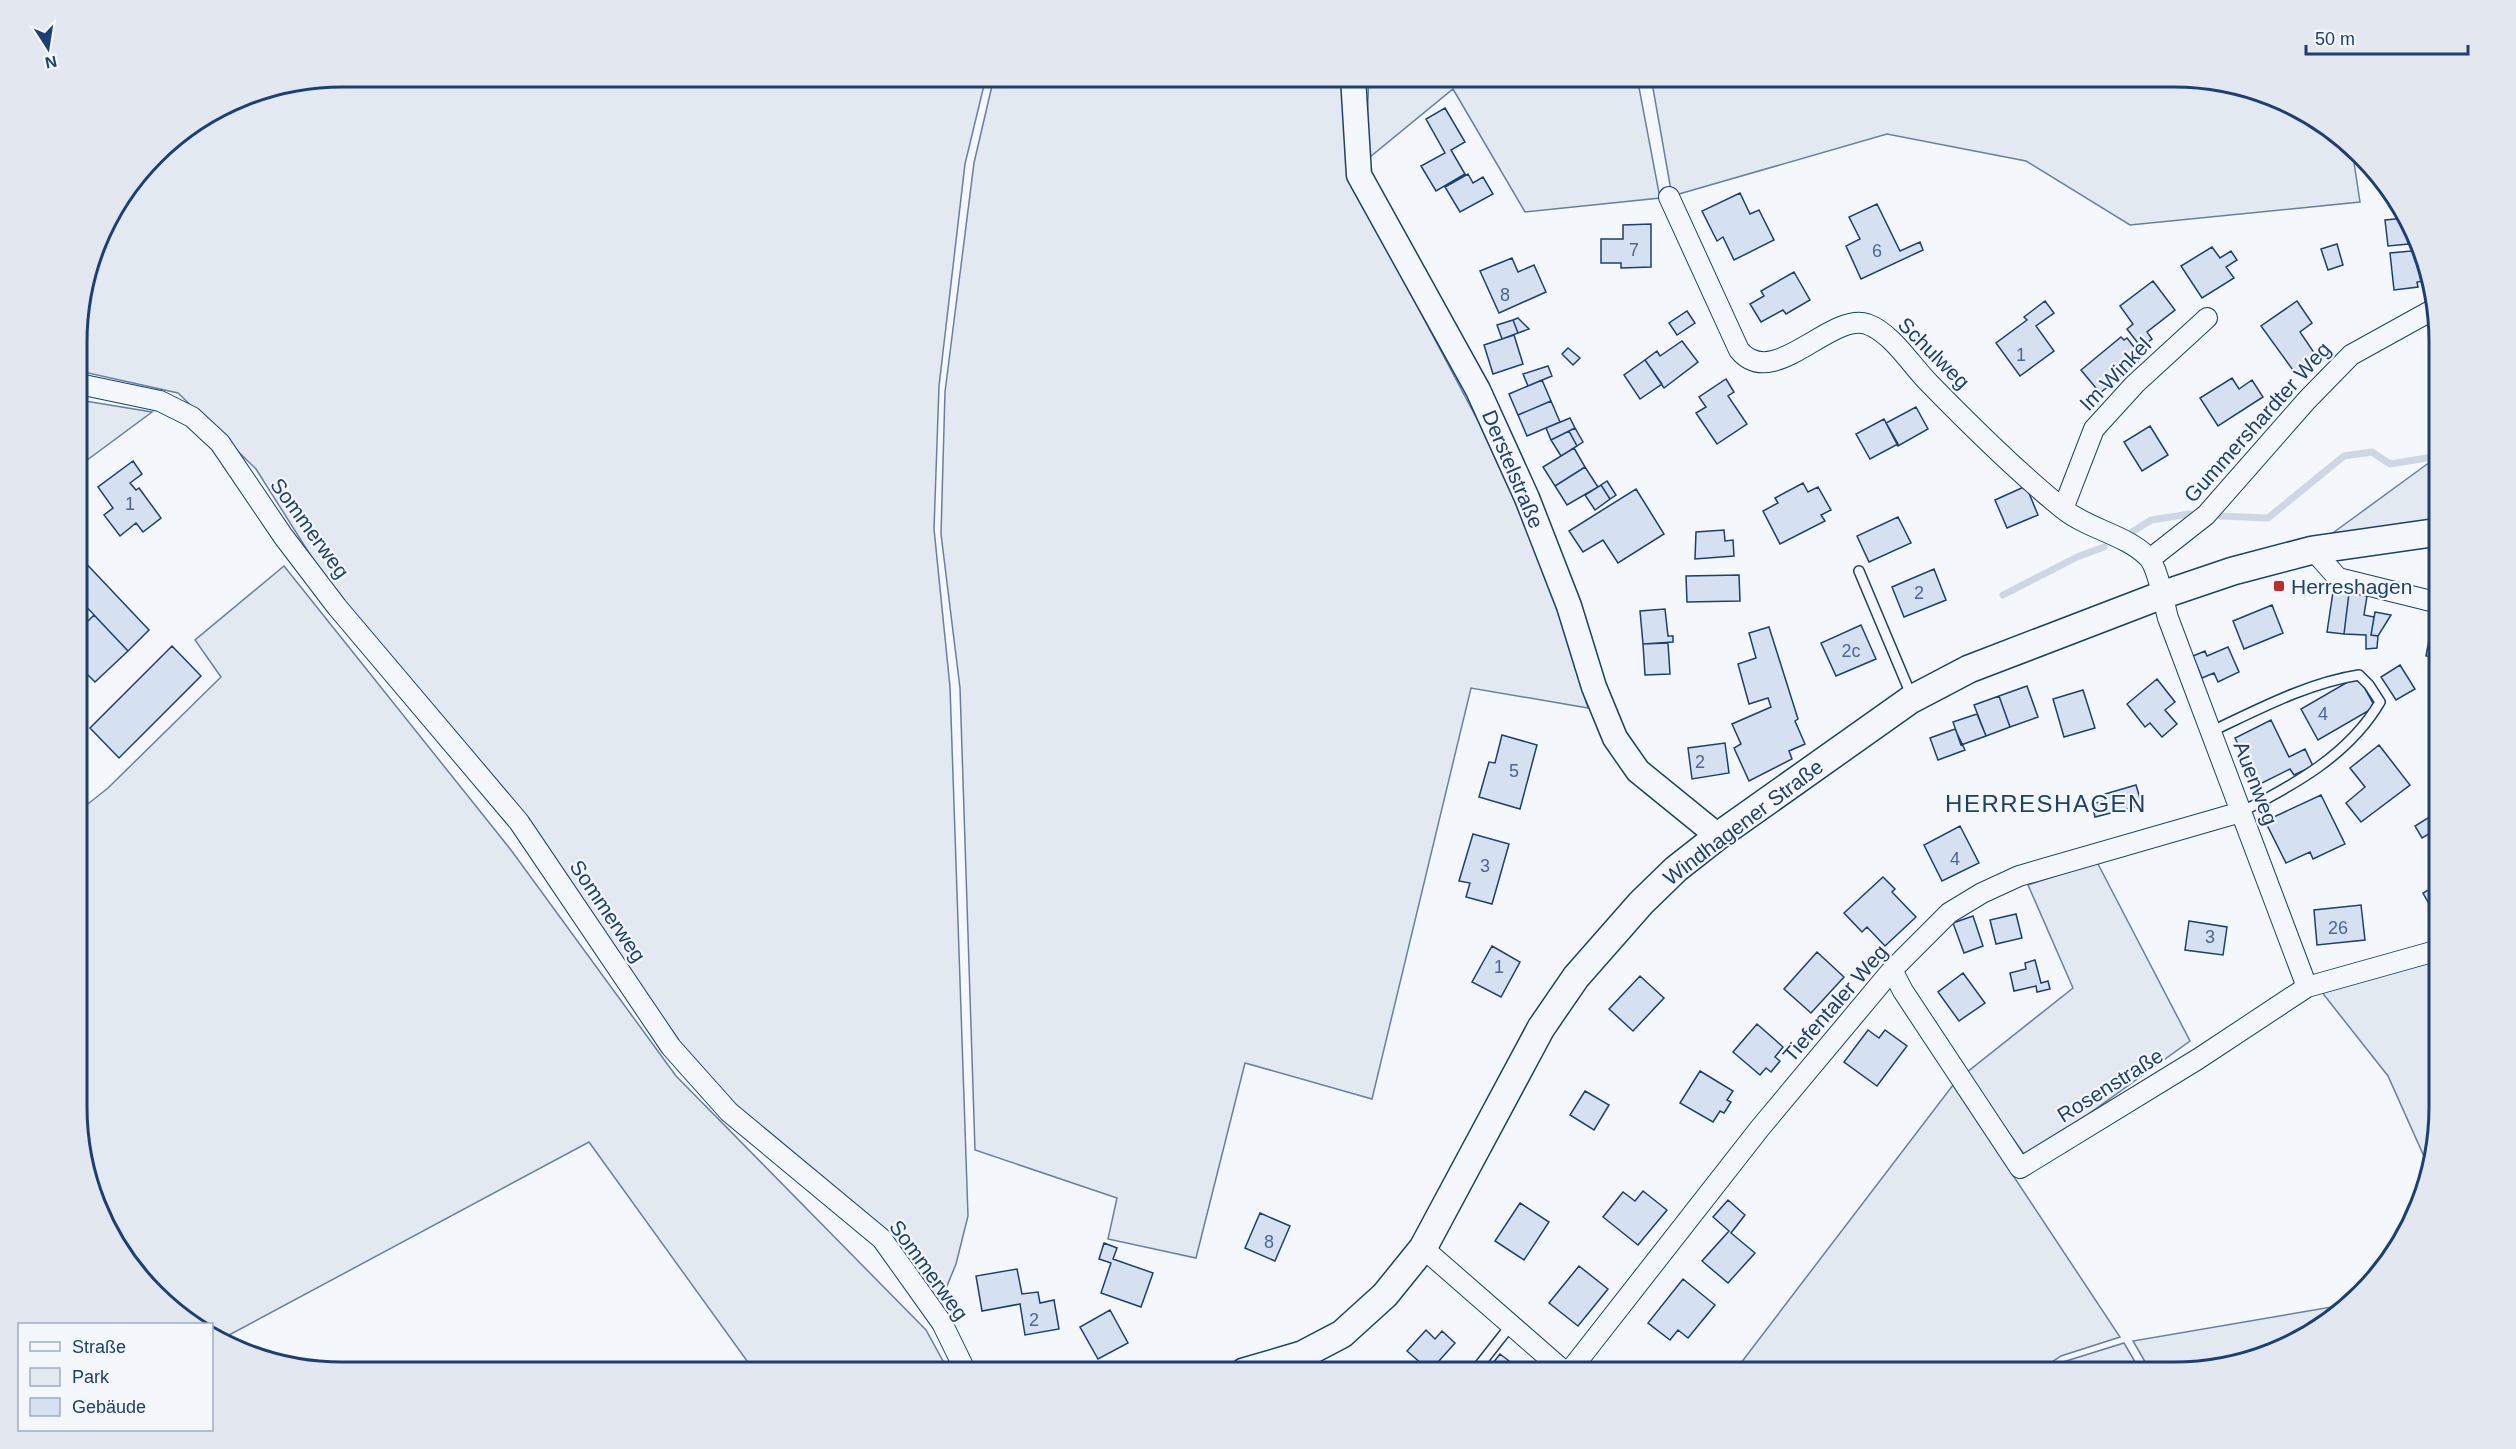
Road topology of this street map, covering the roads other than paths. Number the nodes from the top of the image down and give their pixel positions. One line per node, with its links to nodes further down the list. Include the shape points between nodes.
1 (1354, 87): 16 (street, Derstelstraße, via 1359,175 1478,390 1527,498 1615,738 1638,771)
2 (1669, 197): 6 (street, Schulweg, via 1745,357 1779,360 1843,327 1857,322 1868,324 1881,332 1929,383)
3 (2427, 313): 9 (street, Gummershardter Weg, via 2350,355 2206,515)
4 (2207, 318): 6 (street, Im Winkel, via 2135,384 2094,429)
5 (87, 386): 22 (street, Sommerweg, via 160,401 192,417 230,455 283,536 337,607 519,822 671,1047 729,1112 882,1239 942,1323)
6 (2063, 509): 9 (street, Schulweg)
7 (2429, 533): 8 (main road, Windhagener Straße)
8 (2313, 550): 11 (main road, Windhagener Straße); 12 (street, via 2338,578)
9 (2150, 559): 11 (street)
10 (1859, 571): 13 (lane)
11 (2162, 595): 13 (main road, Windhagener Straße, via 1970,669); 14 (street, Auenweg)
12 (2429, 601)
13 (1913, 699): 16 (main road, Windhagener Straße)
14 (2211, 732): 15 (street, Auenweg); 15 (lane, via 2270,703 2345,677 2359,675 2380,702 2336,754 2302,780)
15 (2241, 812): 18 (street, Tiefentaler Weg, via 2019,876 1949,913); 19 (street, Auenweg)
16 (1718, 836): 20 (main road, Windhagener Straße, via 1676,868 1576,976 1541,1028)
17 (2429, 953): 19 (street, Rosenstraße)
18 (1892, 970): 19 (street, Rosenstraße, via 2020,1168); 26 (street, Tiefentaler Weg, via 1760,1128)
19 (2307, 987)
20 (1423, 1248): 21 (street, Tiefentaler Weg); 23 (main road, Windhagener Straße, via 1385,1295 1342,1334 1302,1355)
21 (1511, 1325): 24 (lane); 25 (street, Tiefentaler Weg)
22 (961, 1362)
23 (1278, 1362)
24 (1482, 1362)
25 (1555, 1362)
26 (1575, 1362)

